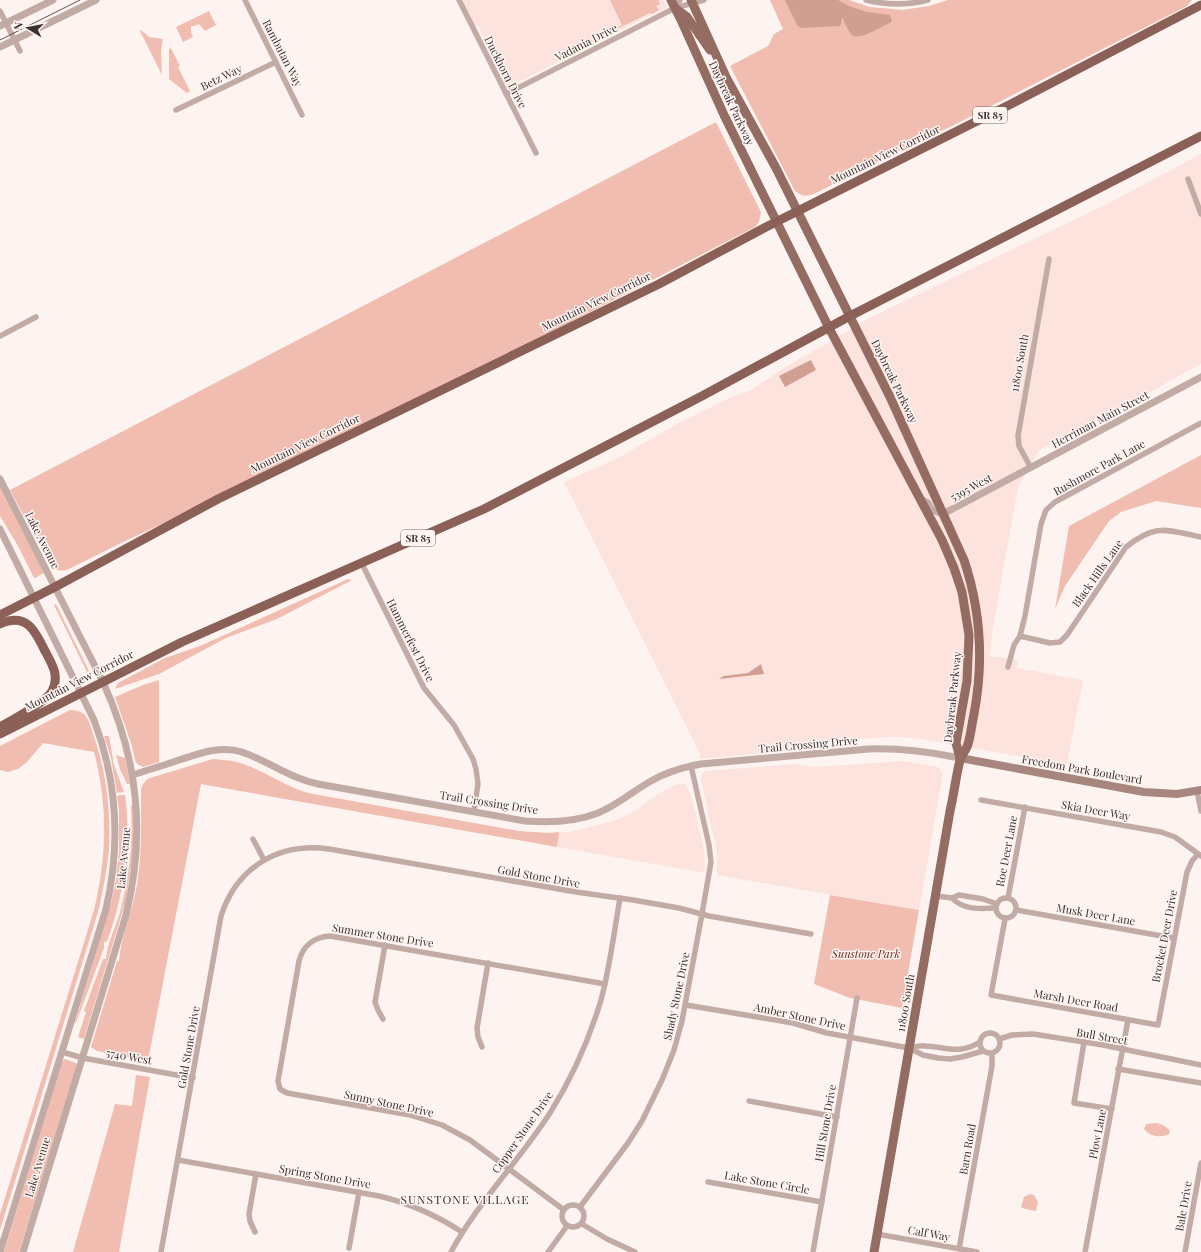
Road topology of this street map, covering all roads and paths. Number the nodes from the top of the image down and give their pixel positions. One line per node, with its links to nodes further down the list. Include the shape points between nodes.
1 (53, 0): 13 (street)
2 (96, 0): 14 (street)
3 (245, 0): 17 (street, Rambutan Way)
4 (459, 0): 19 (street, Duckhorn Drive)
5 (680, 0): 10 (street, Vadania Drive)
6 (704, 0): 9 (street, Vadania Drive)
7 (866, 0): 8 (street, via 899,4)
8 (928, 0)
9 (690, 1): 10 (street, Vadania Drive); 18 (main road, Daybreak Parkway)
10 (673, 4): 18 (main road, via 687,16); 19 (street, Vadania Drive); 27 (main road, Daybreak Parkway)
11 (1201, 5): 25 (highway, Mountain View Corridor / SR 85)
12 (0, 12): 13 (street)
13 (3, 25): 14 (street)
14 (14, 40): 15 (street); 16 (street)
15 (0, 47)
16 (20, 51)
17 (276, 62): 20 (street, Betz Way); 21 (street, Rambutan Way)
18 (720, 63): 25 (main road, Daybreak Parkway)
19 (506, 94): 23 (street, Duckhorn Drive)
20 (176, 110)
21 (302, 115)
22 (1201, 136): 29 (highway, Mountain View Corridor / SR 85)
23 (536, 153)
24 (1188, 179): 26 (street)
25 (797, 211): 27 (highway, Mountain View Corridor / SR 85); 29 (main road, Daybreak Parkway)
26 (1201, 214)
27 (776, 221): 31 (main road, Daybreak Parkway); 45 (highway, Mountain View Corridor / SR 85, via 659,284 218,499)
28 (1049, 259): 35 (street, 11800 South, via 1018,436 1019,446)
29 (850, 316): 31 (highway, Mountain View Corridor / SR 85); 39 (main road, Daybreak Parkway)
30 (36, 318): 32 (street)
31 (829, 328): 38 (main road, Daybreak Parkway); 44 (highway, Mountain View Corridor / SR 85, via 484,509)
32 (0, 336)
33 (1201, 377): 35 (street, Herriman Main Street)
34 (1201, 423): 49 (street, Rushmore Park Lane, via 1055,502 1046,510 1041,524)
35 (1032, 468): 37 (street, Herriman Main Street)
36 (0, 479): 45 (street, Lake Avenue)
37 (1009, 480): 39 (street, 5395 West)
38 (919, 497): 39 (street, via 932,510); 40 (main road, Daybreak Parkway)
39 (943, 514): 43 (main road, Daybreak Parkway)
40 (930, 519): 43 (main road, via 940,523 956,556); 55 (main road, Daybreak Parkway, via 954,568 967,618 968,669 956,743)
41 (0, 530): 46 (street, Lake Avenue)
42 (1201, 537): 49 (street, Black Hills Lane, via 1166,530 1153,531 1138,537 1126,547 1060,642 1050,643)
43 (964, 560): 55 (main road, Daybreak Parkway, via 977,610 981,664 968,744)
44 (361, 562): 51 (highway, Mountain View Corridor / SR 85, via 182,642); 61 (street, Hammerfest Drive, via 424,688 454,725 473,758 478,784)
45 (55, 588): 46 (highway, Mountain View Corridor / SR 85); 51 (street, Lake Avenue)
46 (34, 598): 47 (highway, Mountain View Corridor / SR 85); 52 (street, Lake Avenue)
47 (0, 615)
48 (0, 624): 53 (highway, via 16,620 26,623 33,629 54,668 56,677 46,698)
49 (1020, 636): 50 (street, Rushmore Park Lane, via 1014,645)
50 (1008, 667)
51 (103, 682): 52 (highway, Mountain View Corridor / SR 85); 57 (street, Lake Avenue, via 121,726)
52 (81, 692): 54 (highway, Mountain View Corridor / SR 85); 92 (street, Lake Avenue, via 99,732 109,768 116,848 106,909)
53 (0, 727)
54 (0, 734)
55 (960, 758): 56 (street, Trail Crossing Drive, via 891,749 869,749); 58 (main road, Freedom Park Boulevard, via 1144,792 1177,794); 66 (main road, 11800 South)
56 (691, 766): 61 (street, Trail Crossing Drive, via 652,780 612,806 585,817 548,823); 72 (street, Shady Stone Drive, via 711,856)
57 (133, 775): 61 (street, Trail Crossing Drive, via 204,752 231,750 314,784); 94 (street, Lake Avenue, via 137,836 131,892)
58 (1199, 791): 62 (street)
59 (981, 800): 60 (street, Skia Deer Way)
60 (1025, 808): 64 (street, Skia Deer Way, via 1161,832 1175,837); 69 (street, Roe Deer Lane)
61 (474, 811)
62 (1201, 811)
63 (253, 839): 65 (street)
64 (1200, 855): 75 (street, Brocket Deer Drive, via 1192,861 1187,872)
65 (264, 860): 67 (street, Gold Stone Drive, via 293,849 320,848); 97 (street, Gold Stone Drive, via 238,883 224,907)
66 (936, 896): 68 (street); 89 (main road, 11800 South)
67 (620, 898): 72 (street, Gold Stone Drive); 78 (street, Copper Stone Drive)
68 (952, 898): 70 (street, via 959,895 983,899); 70 (street, via 958,905 979,909)
69 (1008, 898): 70 (street, via 1001,899); 71 (street, via 1015,904)
70 (996, 906): 73 (street, via 997,914)
71 (1016, 910): 73 (street, via 1013,916); 75 (street, Musk Deer Lane)
72 (702, 914): 74 (street, Gold Stone Drive); 80 (street, Shady Stone Drive)
73 (1005, 919): 82 (street, Marsh Deer Road, via 991,995)
74 (811, 934)
75 (1173, 938): 83 (street, Brocket Deer Drive)
76 (385, 944): 77 (street, Summer Stone Drive); 81 (street, via 375,1002); 99 (street, Summer Stone Drive, via 330,936 316,939 304,948 299,961 278,1081)
77 (488, 963): 78 (street, Summer Stone Drive); 88 (street, via 477,1028)
78 (605, 984): 105 (street, Copper Stone Drive, via 591,1030 572,1074 549,1114)
79 (857, 998): 84 (street, Hill Stone Drive)
80 (686, 1005): 84 (street, Amber Stone Drive, via 793,1023 821,1032); 110 (street, Shady Stone Drive, via 674,1050 649,1107 631,1138)
81 (383, 1019)
82 (1128, 1020): 83 (street, Marsh Deer Road); 90 (street, Plow Lane)
83 (1158, 1025)
84 (850, 1037): 89 (street, Amber Stone Drive); 102 (street, Hill Stone Drive)
85 (999, 1039): 86 (street, via 995,1034 989,1033 983,1036); 87 (street, Bull Street, via 1025,1034); 93 (street, via 999,1048)
86 (980, 1042): 89 (street, via 960,1050 925,1046); 91 (street)
87 (1084, 1042): 90 (street, Bull Street); 101 (street, via 1074,1103)
88 (482, 1047)
89 (909, 1048): 91 (street, via 923,1055 944,1058 962,1057); 116 (main road, 11800 South)
90 (1122, 1049): 95 (street, Bull Street); 96 (street, Plow Lane)
91 (983, 1051): 93 (street)
92 (62, 1052): 94 (street, 5740 West); 119 (street, Lake Avenue)
93 (992, 1053): 118 (street, Barn Road, via 992,1066)
94 (83, 1058): 97 (street, 5740 West); 120 (street, Lake Avenue)
95 (1201, 1065)
96 (1118, 1069): 98 (street); 101 (street, Plow Lane)
97 (193, 1078): 103 (street, Gold Stone Drive)
98 (1201, 1083)
99 (280, 1089): 105 (street, Sunny Stone Drive, via 287,1093 432,1121 461,1135)
100 (749, 1101): 102 (street)
101 (1112, 1109): 128 (street, Plow Lane)
102 (837, 1116): 109 (street, Hill Stone Drive)
103 (178, 1160): 106 (street, Spring Stone Drive); 121 (street, Gold Stone Drive)
104 (1201, 1163): 129 (street, Bale Drive)
105 (509, 1169): 111 (street, Sunny Stone Drive); 115 (street, Copper Stone Drive)
106 (256, 1174): 108 (street, Spring Stone Drive); 114 (street, via 249,1214)
107 (708, 1182): 109 (street, Lake Stone Circle)
108 (359, 1192): 115 (street, Spring Stone Drive, via 408,1204); 117 (street)
109 (822, 1202): 125 (street, Hill Stone Drive)
110 (580, 1207): 111 (street, via 573,1205); 112 (street, via 585,1217)
111 (564, 1210): 113 (street, via 562,1220)
112 (582, 1224): 113 (street, via 573,1228); 124 (street)
113 (567, 1226): 123 (street)
114 (255, 1232)
115 (462, 1232): 122 (street, Copper Stone Drive)
116 (877, 1234): 118 (street, Calf Way); 126 (main road, 11800 South)
117 (349, 1248)
118 (959, 1249): 127 (street, Calf Way)
119 (0, 1252)
120 (23, 1252)
121 (161, 1252)
122 (451, 1252)
123 (548, 1252)
124 (635, 1252)
125 (813, 1252)
126 (874, 1252)
127 (977, 1252)
128 (1085, 1252)
129 (1185, 1252)

